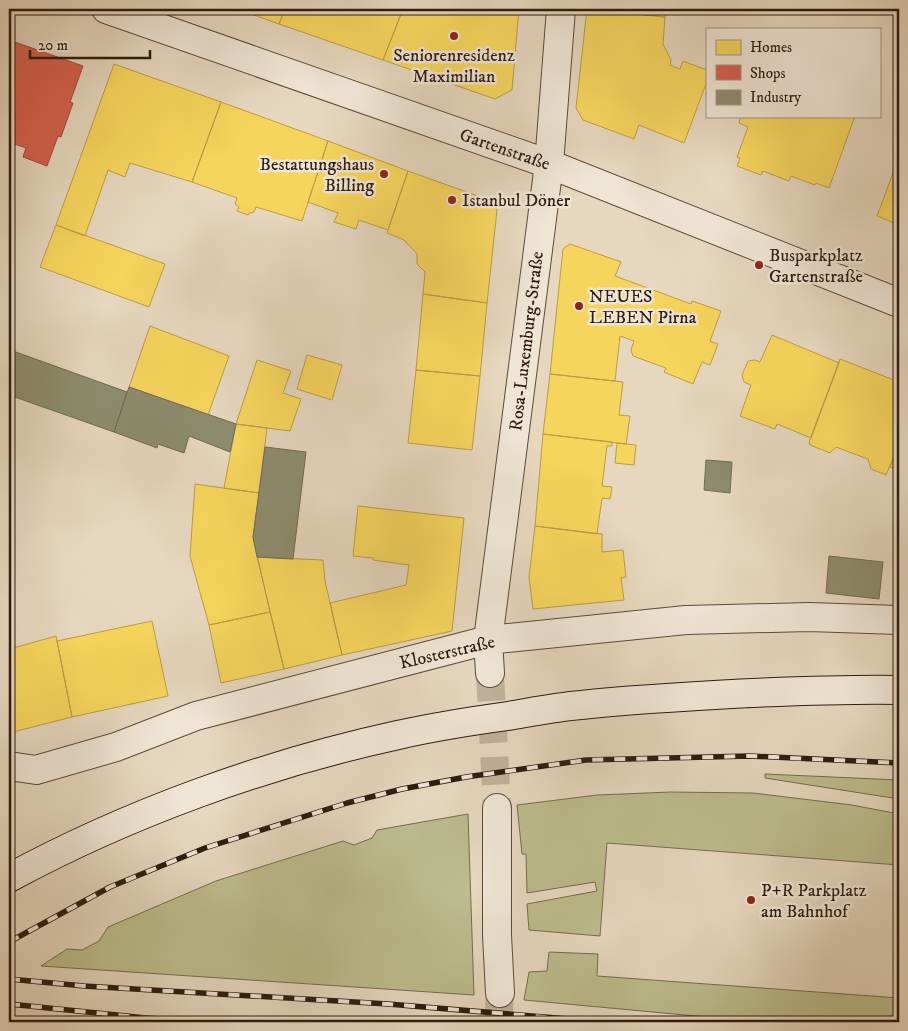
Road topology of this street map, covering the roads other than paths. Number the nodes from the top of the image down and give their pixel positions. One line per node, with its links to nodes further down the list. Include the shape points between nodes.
1 (106, 9): 3 (street, Gartenstraße)
2 (562, 9): 3 (street, Rosa-Luxemburg-Straße)
3 (549, 164): 4 (street, Gartenstraße); 6 (street, Rosa-Luxemburg-Straße)
4 (899, 303)
5 (899, 620): 6 (street, Klosterstraße, via 809,616 686,620)
6 (488, 640): 7 (street, Rosa-Luxemburg-Straße); 9 (street, Klosterstraße, via 196,716 116,747 36,770)
7 (490, 673)
8 (899, 690): 11 (street, via 716,695 580,705 398,735 260,772 188,798 116,826)
9 (9, 766)
10 (496, 808): 12 (street)
11 (9, 878)
12 (500, 994)

